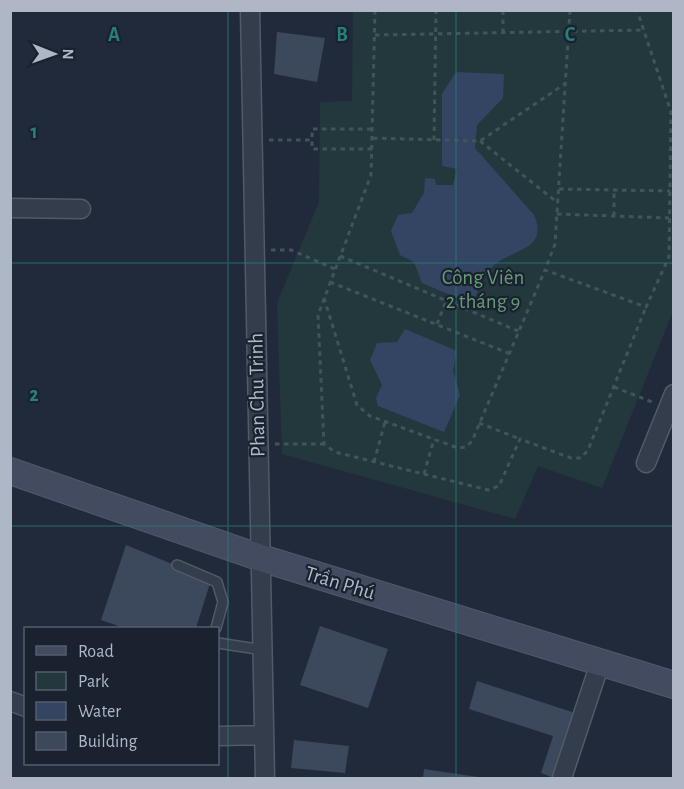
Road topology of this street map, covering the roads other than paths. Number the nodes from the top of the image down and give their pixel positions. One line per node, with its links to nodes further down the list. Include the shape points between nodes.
1 (250, 10): 7 (street, Phan Chu Trinh)
2 (10, 208): 3 (street)
3 (81, 209)
4 (674, 394): 5 (street)
5 (646, 463)
6 (10, 471): 7 (street, Trần Phú)
7 (261, 558): 11 (street, Phan Chu Trinh); 12 (street, Trần Phú)
8 (177, 565): 9 (lane, via 217,582 223,602)
9 (216, 627)
10 (219, 643): 11 (lane)
11 (263, 651): 14 (street, Phan Chu Trinh)
12 (600, 663): 13 (street, Trần Phú); 17 (street)
13 (674, 685)
14 (264, 735): 15 (street); 16 (street, Phan Chu Trinh)
15 (219, 736)
16 (265, 778)
17 (561, 778)

